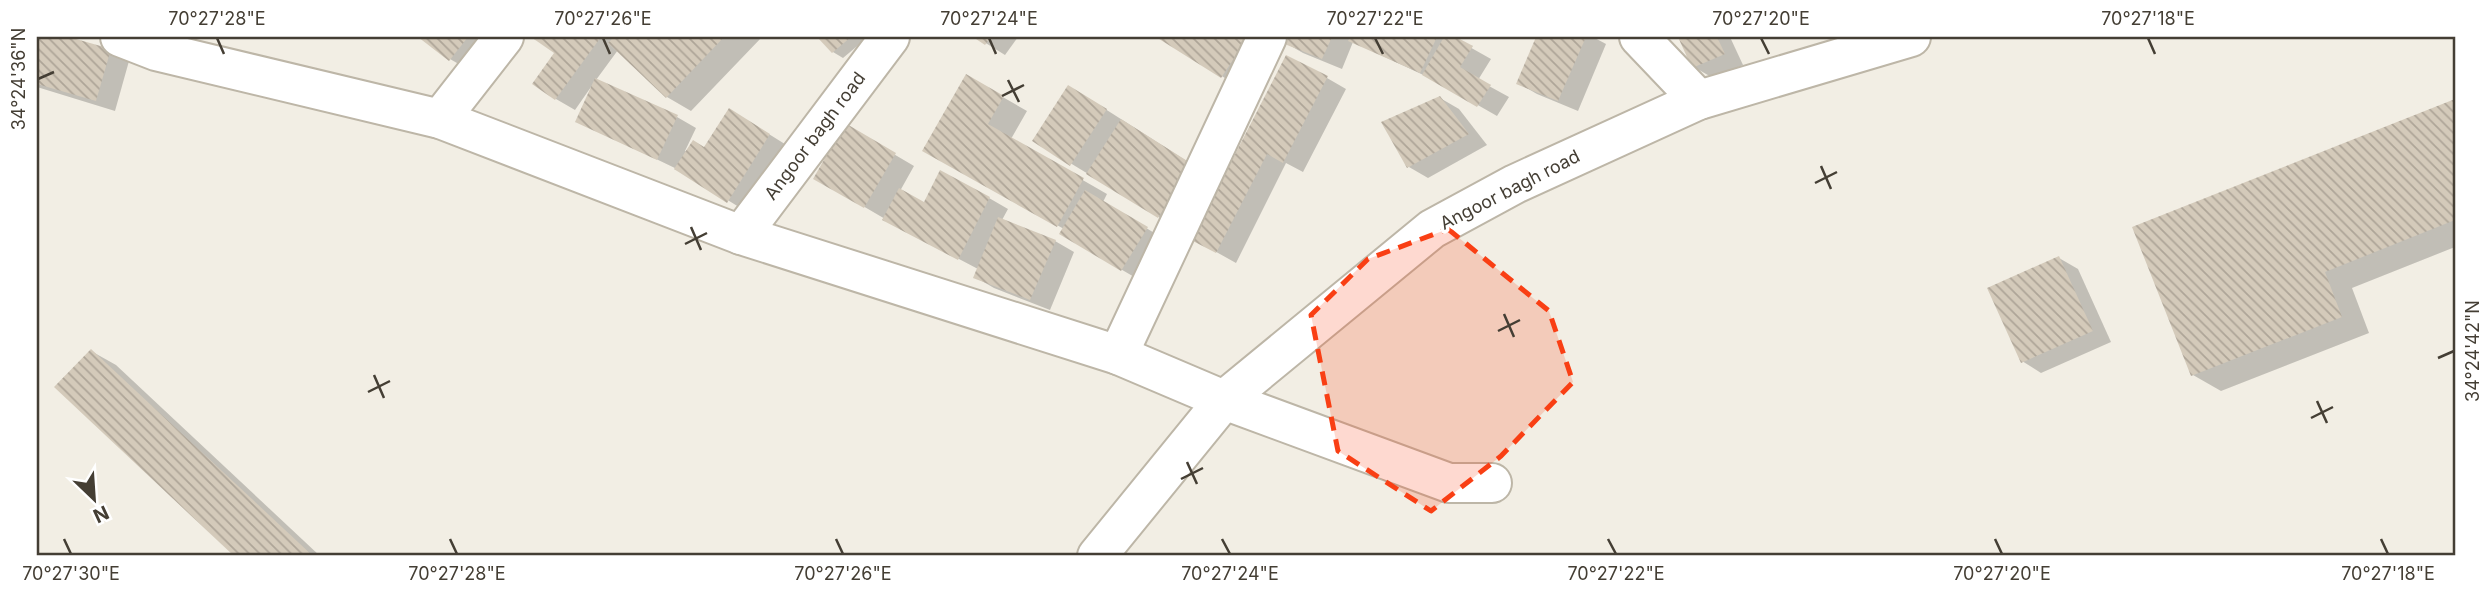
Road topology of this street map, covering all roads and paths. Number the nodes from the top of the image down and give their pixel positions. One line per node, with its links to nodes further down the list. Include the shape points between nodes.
1 (120, 37): 7 (street)
2 (504, 37): 9 (street)
3 (890, 37): 10 (street, Angoor bagh road)
4 (1267, 37): 11 (street)
5 (1639, 37): 8 (street)
6 (1911, 37): 8 (street, Angoor bagh road)
7 (161, 44): 9 (street)
8 (1699, 100): 12 (street, Angoor bagh road, via 1516,184 1432,229)
9 (440, 119): 10 (street)
10 (741, 235): 11 (street)
11 (1118, 355): 12 (street)
12 (1224, 400): 13 (street, via 1449,483); 14 (street, Angoor bagh road)
13 (1492, 483)
14 (1097, 556)

